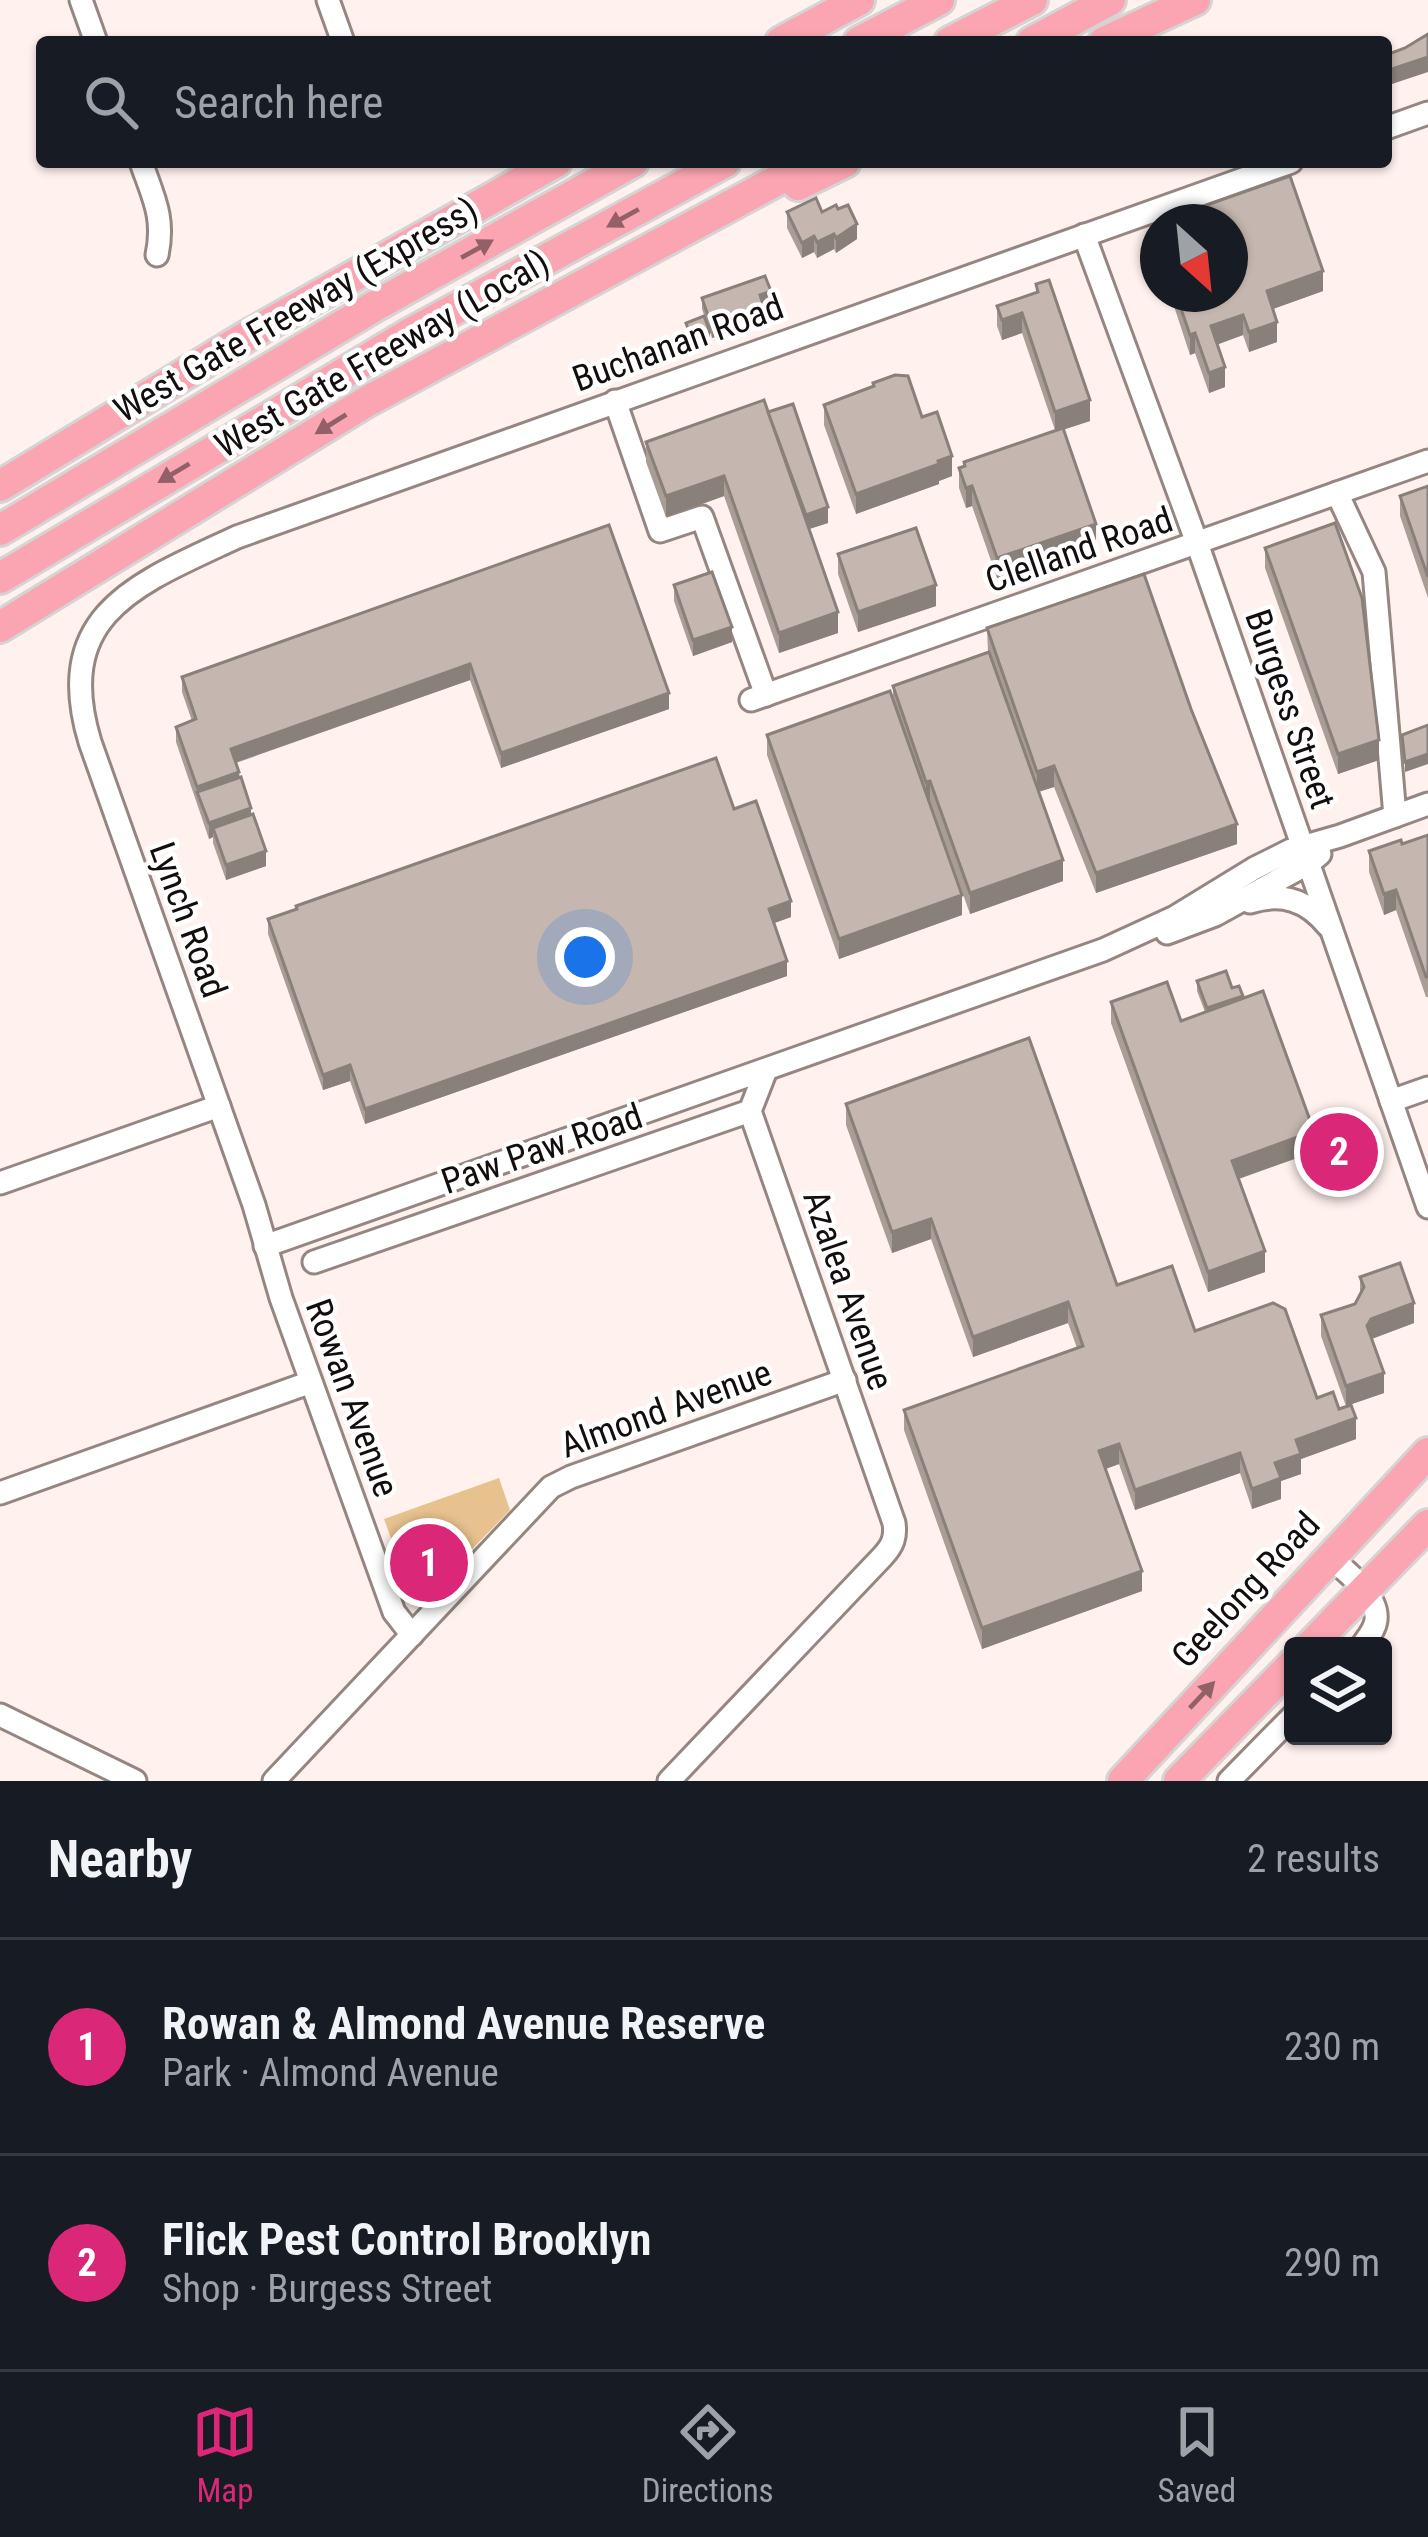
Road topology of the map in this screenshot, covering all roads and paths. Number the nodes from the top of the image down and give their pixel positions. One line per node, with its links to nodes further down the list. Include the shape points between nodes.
1 (81, 0): 8 (street)
2 (328, 0): 9 (street)
3 (859, 0): 10 (highway)
4 (938, 0): 11 (highway)
5 (1032, 0): 12 (highway)
6 (1110, 0): 13 (highway)
7 (1196, 0): 14 (highway)
8 (94, 36)
9 (341, 36)
10 (792, 36)
11 (870, 36)
12 (962, 36)
13 (1043, 36)
14 (1117, 36)
15 (1428, 113): 16 (street)
16 (1392, 126)
17 (143, 168): 25 (street, via 160,214)
18 (545, 168): 29 (highway)
19 (622, 168): 31 (highway, West Gate Freeway (Express), one-way to 19)
20 (714, 168): 33 (highway, one-way to 33, via 411,333)
21 (800, 168): 26 (highway, West Gate Freeway (Local))
22 (833, 168): 26 (highway)
23 (1274, 168): 24 (street, Buchanan Road)
24 (1084, 235): 27 (street, Buchanan Road); 32 (street, Burgess Street)
25 (157, 255)
26 (469, 346): 35 (highway, West Gate Freeway (Local), one-way to 35)
27 (614, 400): 32 (street, Clelland Road, via 660,531 702,517 759,697); 34 (street, Buchanan Road, via 237,537 146,583)
28 (1428, 461): 30 (street, Clelland Road)
29 (0, 486)
30 (1337, 493): 32 (street, Clelland Road); 37 (street, via 1374,572)
31 (0, 530)
32 (1197, 543): 38 (street, Burgess Street)
33 (0, 578)
34 (103, 617): 46 (street, Lynch Road, via 81,662 82,717)
35 (0, 627)
36 (1428, 804): 37 (street, Paw Paw Road)
37 (1395, 816): 38 (street, Paw Paw Road)
38 (1306, 854): 39 (street, Paw Paw Road); 40 (street, Burgess Street); 41 (street, Paw Paw Road, via 1255,868)
39 (1215, 915): 40 (street, via 1260,899 1296,900 1324,921); 41 (street, Paw Paw Road)
40 (1340, 947): 45 (street, Burgess Street)
41 (1103, 950): 42 (street, Paw Paw Road)
42 (766, 1070): 43 (street, Paw Paw Road); 47 (street)
43 (713, 1088): 47 (street); 49 (street, Paw Paw Road)
44 (1428, 1088): 45 (street)
45 (1391, 1101): 50 (street, Burgess Street)
46 (219, 1106): 48 (street); 52 (street, Lynch Road)
47 (750, 1111): 51 (street, Paw Paw Road); 54 (street, Azalea Avenue)
48 (0, 1183)
49 (415, 1193): 51 (street); 52 (street, Paw Paw Road)
50 (1428, 1207)
51 (426, 1225): 53 (street, Paw Paw Road)
52 (266, 1246): 55 (street, Rowan Avenue)
53 (314, 1262)
54 (845, 1380): 61 (street, Almond Avenue, via 551,1486); 69 (street, Azalea Avenue, via 896,1534 884,1556)
55 (311, 1382): 57 (street); 61 (street, Rowan Avenue, via 394,1612)
56 (1425, 1453): 59 (highway, Geelong Road)
57 (0, 1493)
58 (1428, 1525): 60 (highway)
59 (1330, 1557): 60 (street); 70 (highway, Geelong Road, one-way to 59)
60 (1365, 1590): 62 (highway); 63 (street, via 1377,1617)
61 (412, 1635): 68 (street, Almond Avenue)
62 (1319, 1637)
63 (1368, 1637)
64 (1284, 1673): 71 (highway)
65 (0, 1715): 67 (street)
66 (1284, 1725): 72 (street)
67 (135, 1781)
68 (274, 1781)
69 (669, 1781)
70 (1123, 1781)
71 (1179, 1781)
72 (1229, 1781)

